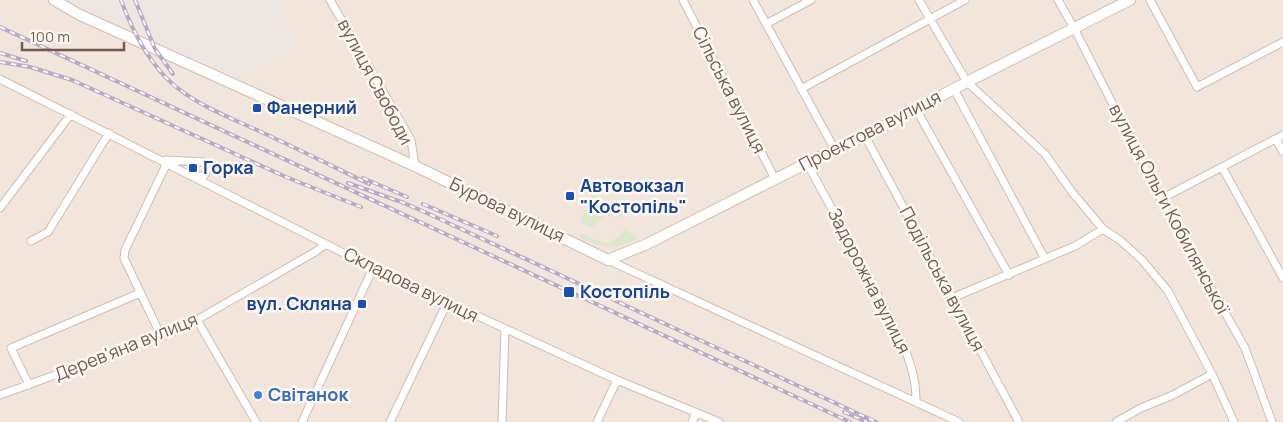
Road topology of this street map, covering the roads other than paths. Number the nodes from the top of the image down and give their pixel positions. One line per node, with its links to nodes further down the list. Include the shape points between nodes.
1 (54, 0): 29 (main road, Бурова вулиця, via 88,19)
2 (330, 0): 29 (street, вулиця Свободи, via 411,140)
3 (683, 0): 32 (street, Сільська вулиця)
4 (753, 0): 12 (street)
5 (811, 0): 12 (street)
6 (919, 0): 11 (street)
7 (965, 0): 11 (street)
8 (1058, 0): 13 (street, вулиця Ольги Кобилянської)
9 (1130, 0): 13 (main road, Проектова вулиця)
10 (1150, 0): 14 (street, via 1197,86)
11 (929, 19): 16 (street); 17 (street)
12 (766, 24): 17 (street)
13 (1074, 28): 16 (main road, Проектова вулиця); 33 (street, вулиця Ольги Кобилянської)
14 (1283, 42)
15 (0, 79): 20 (street, Складова вулиця)
16 (967, 82): 18 (main road, Проектова вулиця); 35 (street, via 1045,154)
17 (801, 89): 25 (street)
18 (954, 89): 19 (main road, Проектова вулиця); 38 (street)
19 (916, 109): 23 (main road, Проектова вулиця); 41 (street)
20 (71, 114): 21 (street, Складова вулиця); 34 (street)
21 (109, 133): 27 (street, Складова вулиця); 36 (street, via 48,232)
22 (1283, 135): 24 (street)
23 (865, 136): 25 (main road, Проектова вулиця); 44 (street, Подільська вулиця)
24 (1276, 139): 26 (street); 30 (street)
25 (835, 150): 28 (main road, Проектова вулиця)
26 (1283, 152)
27 (164, 161): 31 (street, Складова вулиця); 31 (street, via 204,162 207,166 204,176); 43 (street, via 125,250 124,258)
28 (807, 163): 32 (main road, Проектова вулиця); 53 (street, Задорожна вулиця, via 908,354 917,386)
29 (415, 166): 39 (main road, Бурова вулиця)
30 (1222, 167): 33 (street); 42 (street)
31 (189, 174): 37 (street, Складова вулиця)
32 (775, 179): 39 (main road, Проектова вулиця)
33 (1161, 199): 66 (street, вулиця Ольги Кобилянської, via 1244,348)
34 (0, 208)
35 (1103, 229): 38 (street, via 1076,246); 49 (street, via 1142,260 1168,291)
36 (31, 241)
37 (326, 244): 40 (street, Складова вулиця); 46 (street, Дерев'яна вулиця)
38 (1045, 259): 41 (street)
39 (608, 260): 53 (street, Бурова вулиця)
40 (373, 268): 45 (street, Складова вулиця); 56 (street)
41 (1008, 275): 44 (street)
42 (1283, 278)
43 (140, 293): 48 (street); 51 (street, via 11,348)
44 (952, 298): 63 (street, Подільська вулиця)
45 (447, 303): 47 (street, Складова вулиця); 57 (street)
46 (197, 320): 48 (street, Дерев'яна вулиця); 55 (street)
47 (505, 329): 50 (street, Складова вулиця); 58 (street)
48 (161, 336): 51 (street, Дерев'яна вулиця)
49 (1212, 374): 64 (street, via 1174,396 1141,408); 65 (street)
50 (617, 380): 54 (street, Складова вулиця); 59 (street)
51 (29, 384): 52 (street, Дерев'яна вулиця)
52 (0, 395)
53 (916, 402): 62 (street, Бурова вулиця)
54 (696, 413): 60 (street); 61 (street, Складова вулиця)
55 (256, 422)
56 (302, 422)
57 (390, 422)
58 (502, 422)
59 (597, 422)
60 (692, 422)
61 (719, 422)
62 (959, 422)
63 (1018, 422)
64 (1116, 422)
65 (1234, 422)
66 (1272, 422)

